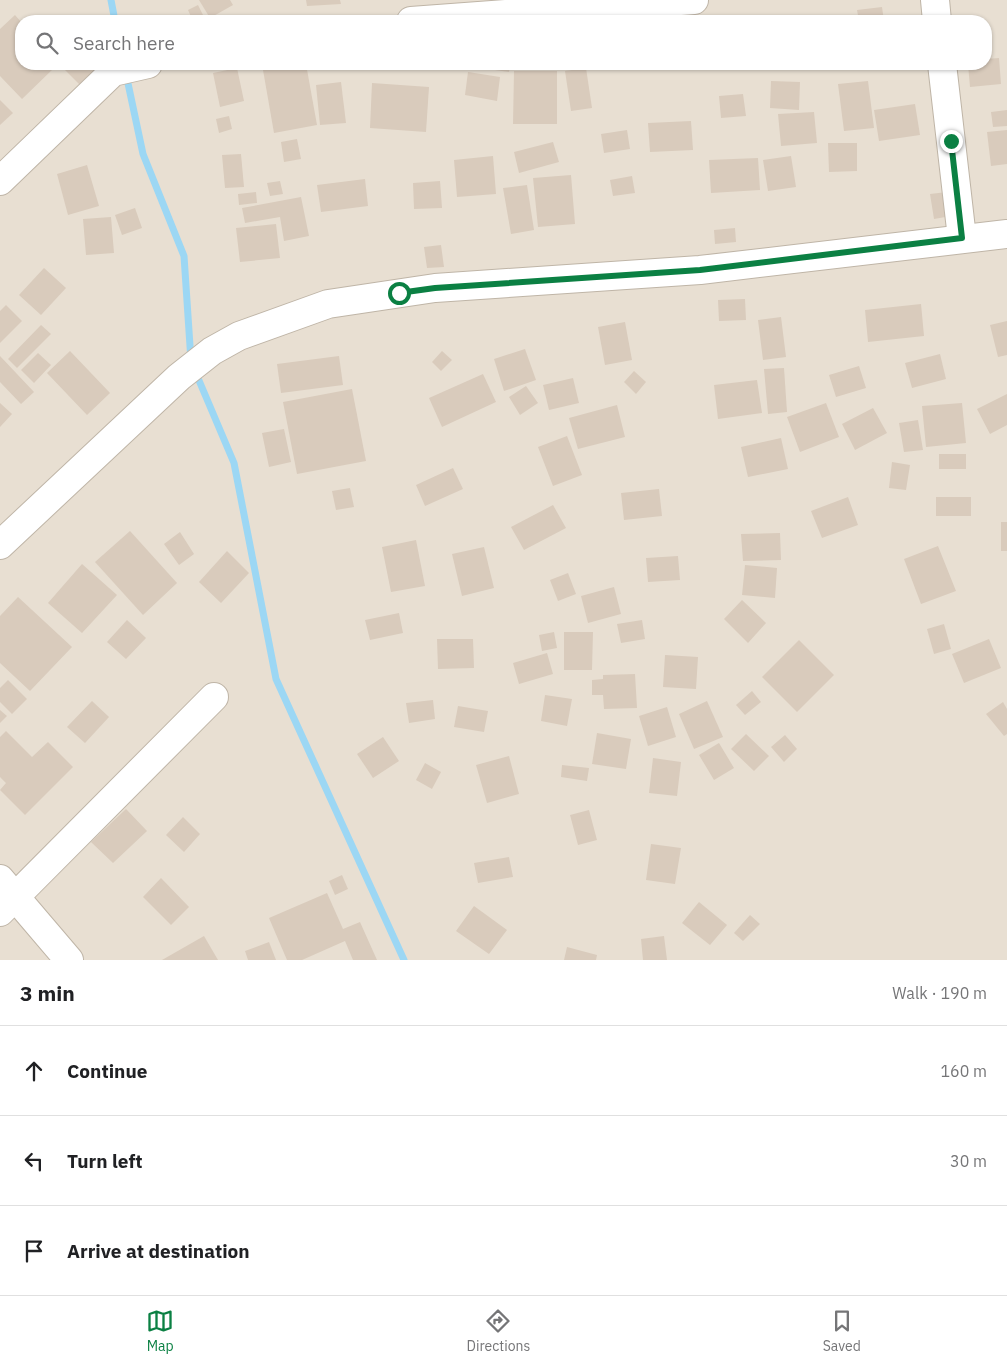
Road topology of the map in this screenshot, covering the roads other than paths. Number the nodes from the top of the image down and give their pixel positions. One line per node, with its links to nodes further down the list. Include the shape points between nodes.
1 (694, 0): 3 (street)
2 (935, 0): 4 (street)
3 (492, 15)
4 (936, 15)
5 (121, 70): 7 (street, via 113,72)
6 (943, 70): 9 (street)
7 (0, 181)
8 (1007, 234): 9 (street)
9 (962, 238): 10 (street, via 700,270 435,288 328,304 239,336 212,351)
10 (0, 545)
11 (214, 697): 12 (street)
12 (5, 896): 13 (street)
13 (69, 960)

